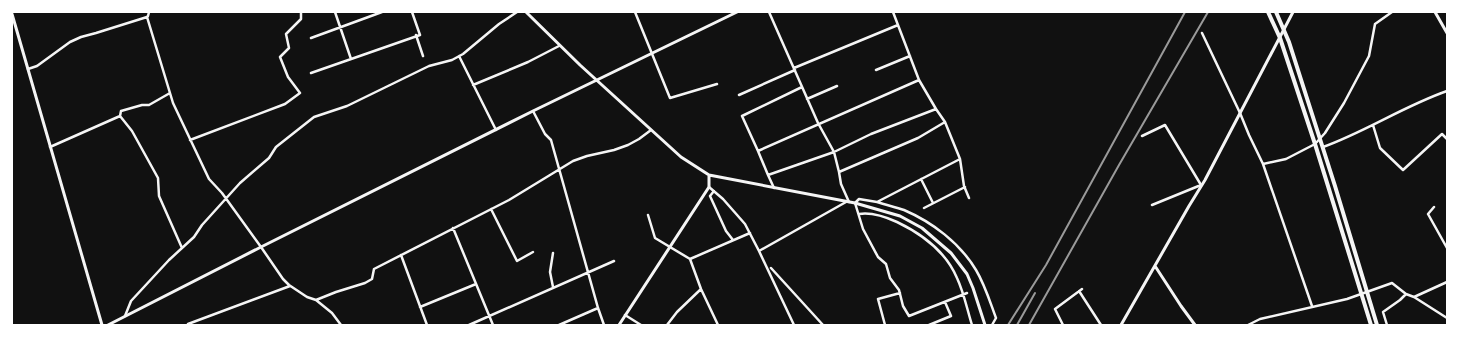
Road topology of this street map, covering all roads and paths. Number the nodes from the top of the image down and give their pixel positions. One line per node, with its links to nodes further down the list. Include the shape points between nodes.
1 (149, 12): 18 (street)
2 (302, 12): 60 (street, via 301,19 286,34 289,48 280,57 288,78 300,93 285,104)
3 (335, 12): 21 (street)
4 (382, 12): 21 (street)
5 (412, 12): 25 (street, via 420,35)
6 (517, 12): 31 (street)
7 (526, 12): 28 (street)
8 (635, 12): 29 (street)
9 (737, 12): 29 (street)
10 (769, 12): 35 (street)
11 (893, 12): 20 (street)
12 (1268, 12): 27 (main road)
13 (1276, 12): 22 (main road)
14 (1293, 12): 22 (street)
15 (1392, 12): 58 (street, via 1374,24 1369,56 1344,104)
16 (1435, 12): 23 (street)
17 (12, 14): 19 (street)
18 (147, 17): 34 (street, via 81,37 37,66); 45 (street)
19 (13, 19): 34 (street)
20 (898, 25): 32 (street); 35 (street)
21 (340, 28): 26 (street); 33 (street)
22 (1284, 30): 27 (street); 58 (main road)
23 (1447, 32)
24 (1202, 33): 50 (street)
25 (416, 36): 30 (street); 33 (street)
26 (311, 38)
27 (1280, 38): 50 (street); 61 (main road)
28 (559, 46): 38 (street); 41 (street)
29 (652, 54): 38 (street); 40 (street, via 670,98)
30 (423, 56)
31 (459, 56): 41 (street); 79 (street, via 429,66 347,106 314,117 276,147 269,158)
32 (910, 56): 36 (street); 39 (street)
33 (351, 59): 37 (street)
34 (28, 69): 62 (street)
35 (795, 69): 43 (street); 46 (street)
36 (876, 70)
37 (311, 73)
38 (597, 80): 49 (street); 56 (street)
39 (919, 80): 48 (street); 53 (street)
40 (717, 84)
41 (473, 85): 55 (street)
42 (837, 86): 47 (street)
43 (802, 87): 47 (street); 64 (street, via 742,116)
44 (1447, 91): 54 (street)
45 (170, 93): 51 (street, via 149,105 121,111); 60 (street)
46 (740, 95)
47 (807, 99): 53 (street)
48 (936, 109): 52 (street); 65 (street, via 871,134)
49 (533, 111): 55 (street); 68 (street, via 544,134 551,140)
50 (1240, 113): 67 (street); 73 (street)
51 (120, 116): 62 (street); 97 (street, via 132,131 158,178 158,196)
52 (945, 122): 66 (street); 69 (street, via 918,138)
53 (818, 123): 64 (street); 65 (street)
54 (1373, 125): 59 (street, via 1380,148 1403,170 1442,134); 63 (street)
55 (496, 130): 95 (street)
56 (651, 130): 68 (street, via 640,139 614,150 573,161); 70 (street, via 680,157)
57 (1142, 136): 73 (street, via 1165,125)
58 (1320, 139): 61 (street); 63 (main road)
59 (1447, 139)
60 (190, 140): 79 (street, via 209,179)
61 (1315, 144): 67 (street, via 1286,159); 116 (main road)
62 (50, 147): 130 (street)
63 (1323, 147): 113 (main road)
64 (758, 150): 71 (street)
65 (834, 152): 69 (street); 71 (street)
66 (960, 159): 72 (street); 75 (street)
67 (1263, 164): 122 (street)
68 (560, 170): 87 (street); 107 (street)
69 (839, 172): 80 (street)
70 (709, 175): 74 (street); 76 (street)
71 (768, 175): 76 (street)
72 (921, 179): 81 (street); 83 (street)
73 (1201, 185): 84 (street); 105 (street)
74 (708, 187): 77 (street); 96 (street)
75 (965, 187): 78 (street); 83 (street)
76 (774, 188): 80 (street)
77 (714, 191): 91 (street, via 745,224); 93 (street, via 710,196)
78 (969, 198)
79 (226, 199): 95 (street); 97 (street)
80 (847, 202): 82 (street); 99 (street)
81 (877, 202): 82 (street, via 859,199); 148 (street, via 903,210 946,235 972,264 996,318)
82 (855, 203): 88 (street); 147 (street, via 900,216 922,228 943,245 967,274)
83 (933, 203): 86 (street)
84 (1152, 205)
85 (1434, 207): 94 (street, via 1428,214)
86 (924, 208)
87 (491, 209): 90 (street); 100 (street, via 516,261)
88 (859, 214): 114 (street, via 863,229 878,257 886,264 890,278); 117 (street, via 882,216 920,235 934,246 948,263 957,277)
89 (648, 215): 96 (street, via 655,238)
90 (453, 228): 102 (street); 109 (street)
91 (750, 233): 93 (street); 99 (street)
92 (1447, 238): 94 (street)
93 (732, 240): 103 (street)
94 (1443, 241): 98 (street)
95 (261, 247): 110 (street, via 277,272); 127 (street)
96 (670, 247): 103 (street); 126 (street)
97 (182, 248): 127 (street, via 131,301)
98 (1447, 248)
99 (759, 251): 142 (street)
100 (533, 252)
101 (553, 253): 111 (street, via 550,272)
102 (401, 255): 120 (street, via 374,269 372,279 366,283); 123 (street)
103 (690, 259): 112 (street)
104 (614, 260): 107 (street)
105 (1155, 266): 151 (street); 152 (street)
106 (770, 268): 143 (street)
107 (588, 272): 111 (street); 124 (street)
108 (1447, 282): 119 (street)
109 (476, 284): 123 (street); 125 (street)
110 (290, 286): 120 (street); 129 (street)
111 (553, 287): 125 (street)
112 (701, 289): 140 (street); 141 (street)
113 (1366, 292): 116 (street); 118 (street, via 1392,283); 155 (main road)
114 (900, 293): 121 (street, via 902,306 909,316); 144 (street, via 878,299)
115 (967, 293): 117 (street)
116 (1361, 293): 122 (street, via 1335,302); 154 (main road)
117 (963, 294): 121 (street); 146 (street)
118 (1406, 294): 119 (street); 156 (street, via 1383,312)
119 (1414, 297): 128 (street)
120 (316, 300): 132 (street, via 332,313)
121 (945, 302): 145 (street, via 951,316)
122 (1312, 306): 153 (street, via 1260,319)
123 (420, 307): 133 (street)
124 (598, 308): 136 (street); 137 (street)
125 (489, 315): 134 (street); 135 (street)
126 (625, 315): 138 (street); 139 (street)
127 (125, 316): 131 (street)
128 (1447, 318)
129 (188, 324)
130 (102, 325)
131 (108, 325)
132 (341, 325)
133 (428, 325)
134 (468, 325)
135 (493, 325)
136 (559, 325)
137 (604, 325)
138 (619, 325)
139 (641, 325)
140 (667, 325)
141 (718, 325)
142 (794, 325)
143 (823, 325)
144 (885, 325)
145 (929, 325)
146 (972, 325)
147 (985, 325)
148 (992, 325)
149 (1063, 325): 150 (street, via 1055,309 1081,290)
150 (1101, 325)
151 (1121, 325)
152 (1195, 325)
153 (1248, 325)
154 (1371, 325)
155 (1377, 325)
156 (1387, 325)

